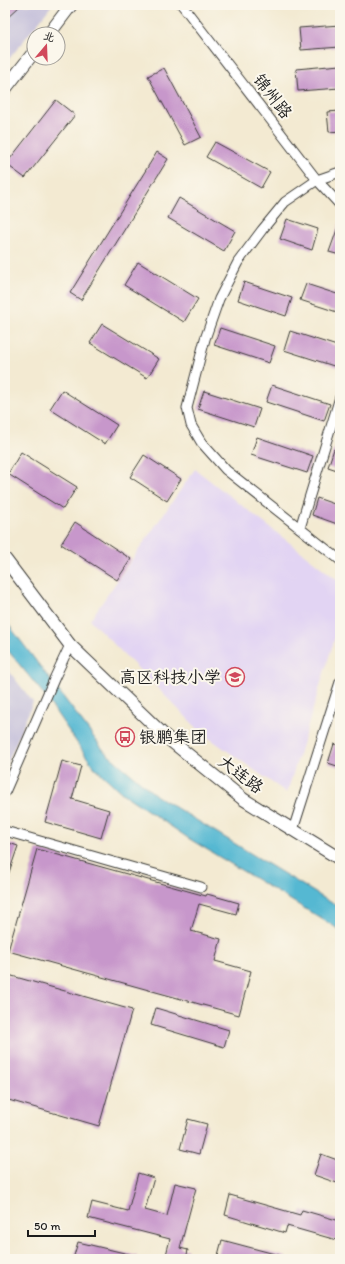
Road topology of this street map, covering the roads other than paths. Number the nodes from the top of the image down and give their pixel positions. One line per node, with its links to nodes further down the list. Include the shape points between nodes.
1 (71, 5): 3 (main road)
2 (182, 5): 7 (street, 锦州路)
3 (54, 26)
4 (26, 62): 5 (main road)
5 (5, 89)
6 (340, 172): 7 (street)
7 (317, 180): 8 (street, 锦州路); 10 (street, via 286,202 238,262 218,299 187,408 191,425 201,442 226,470)
8 (340, 205)
9 (340, 396): 10 (street)
10 (300, 528): 12 (street)
11 (5, 559): 13 (main road, 大连路)
12 (340, 560)
13 (70, 645): 15 (street); 16 (main road, 大连路, via 164,736 243,799)
14 (340, 682): 16 (street)
15 (5, 792)
16 (293, 830): 18 (main road, 大连路)
17 (5, 831): 19 (street)
18 (340, 859)
19 (201, 887)

